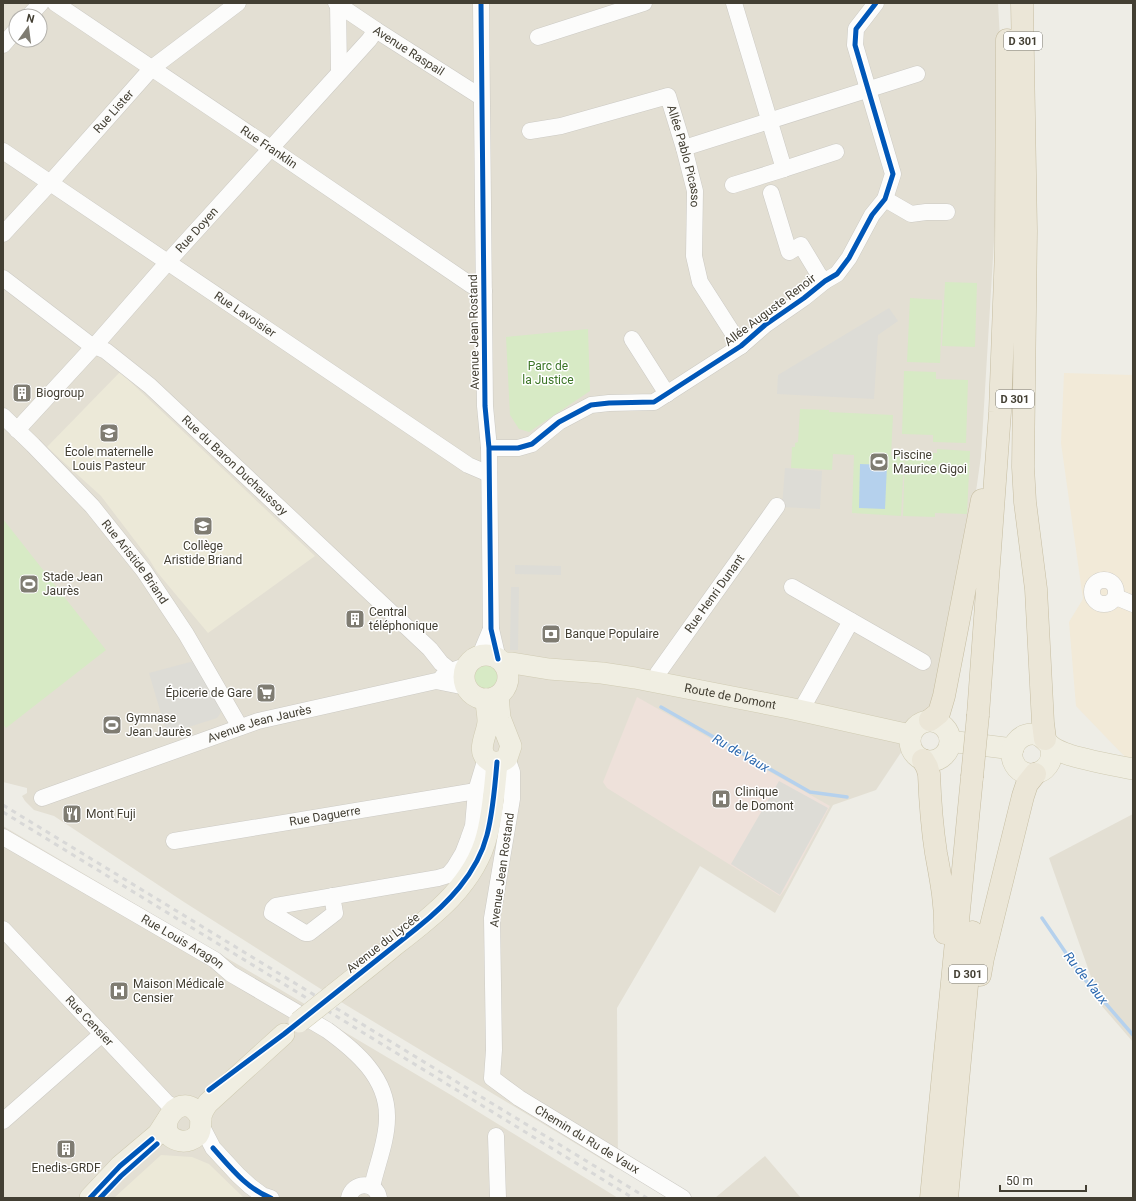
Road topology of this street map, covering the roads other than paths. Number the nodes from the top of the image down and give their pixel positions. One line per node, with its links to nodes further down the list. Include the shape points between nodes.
1 (55, 3): 13 (street, Rue Franklin)
2 (238, 3): 13 (street, Rue Lister)
3 (337, 3): 11 (street, Avenue Raspail); 14 (street)
4 (481, 3): 18 (street, Avenue Jean Rostand)
5 (644, 3): 10 (street)
6 (734, 3): 19 (street)
7 (876, 3): 17 (street, Allée Auguste Renoir, via 856,29 855,45)
8 (1007, 3): 32 (highway, D 301)
9 (1022, 3): 16 (highway, D 301)
10 (608, 8): 12 (street)
11 (376, 30): 14 (street, Rue Doyen); 18 (street, Avenue Raspail)
12 (538, 37)
13 (152, 68): 21 (street, Rue Franklin); 26 (street, Rue Lister)
14 (339, 72): 21 (street, Rue Doyen)
15 (918, 74): 17 (street)
16 (1023, 80): 56 (highway, D 301, via 1016,379 1006,540); 61 (highway, via 1026,231 1023,467 1036,589 1043,723)
17 (869, 89): 19 (street); 29 (street, Allée Auguste Renoir, via 893,174)
18 (481, 97): 36 (street, Avenue Jean Rostand)
19 (770, 121): 22 (street); 25 (street)
20 (530, 131): 22 (street, Allée Pablo Picasso, via 561,126 668,96)
21 (271, 148): 33 (street, Rue Doyen); 36 (street, Rue Franklin, via 471,285)
22 (684, 148): 39 (street, Allée Pablo Picasso, via 695,191 694,256 700,282)
23 (3, 151): 26 (street, Rue Lavoisier)
24 (836, 152): 25 (street)
25 (784, 169): 27 (street)
26 (50, 183): 31 (street, Rue Lister); 33 (street, Rue Lavoisier)
27 (733, 185)
28 (770, 193): 35 (street, via 789,252 801,245)
29 (885, 199): 30 (street, via 911,214); 35 (street, Allée Auguste Renoir, via 872,216 849,258 837,274)
30 (947, 212)
31 (3, 234)
32 (1006, 250): 56 (highway, D 301); 57 (highway, via 983,493 944,696 939,713)
33 (168, 262): 38 (street, Rue Doyen); 44 (street, Rue Lavoisier, via 468,465)
34 (3, 278): 38 (street, Rue du Baron Duchaussoy)
35 (825, 281): 39 (street, Allée Auguste Renoir)
36 (484, 291): 43 (street, Avenue Jean Rostand, via 485,406)
37 (632, 339): 40 (street)
38 (94, 346): 42 (street, Rue Doyen); 51 (street, Rue du Baron Duchaussoy, via 106,352 150,386 400,620 441,663)
39 (741, 346): 40 (street, Allée Auguste Renoir)
40 (668, 394): 43 (street, Allée Auguste Renoir, via 654,402 591,405 559,422 532,444 518,448)
41 (3, 416): 42 (street, Rue Aristide Briand)
42 (17, 430): 58 (street, Rue Aristide Briand, via 92,506 144,571 186,634)
43 (489, 448): 44 (street, Avenue Jean Rostand)
44 (489, 474): 51 (street, Avenue Jean Rostand, via 491,629)
45 (777, 506): 53 (street, Rue Henri Dunant, via 658,673)
46 (792, 587): 49 (street)
47 (1116, 597): 48 (street)
48 (1133, 604)
49 (851, 621): 50 (street); 55 (street, via 805,703)
50 (923, 662)
51 (486, 674): 52 (street, Avenue Jean Jaurès); 53 (main road, Route de Domont, via 521,675 549,669 602,673); 54 (main road, via 479,698); 63 (main road, Avenue du Lycée, via 488,725 482,746); 63 (main road, Avenue du Lycée, via 511,746)
52 (436, 681): 54 (street, Avenue Jean Jaurès); 58 (street, Avenue Jean Jaurès)
53 (655, 682): 55 (main road, Route de Domont)
54 (466, 687)
55 (803, 712): 59 (main road, Route de Domont)
56 (986, 717): 83 (highway, D 301)
57 (930, 720): 59 (main road, via 918,724); 60 (main road, via 937,721 947,729)
58 (240, 727): 69 (street, Avenue Jean Jaurès)
59 (910, 735): 64 (main road, via 911,749)
60 (950, 742): 62 (main road); 64 (main road, via 949,748 940,759)
61 (1047, 742): 62 (main road, via 1035,734 1024,736); 65 (main road, via 1070,755); 66 (main road, via 1052,757 1047,767)
62 (1013, 749): 66 (main road, via 1013,761 1016,766 1026,773)
63 (497, 759): 68 (street); 74 (main road, Avenue du Lycée, bridge, via 487,835 468,876 436,912); 76 (street, Avenue Jean Rostand, via 512,772 512,799 492,918)
64 (923, 760): 83 (highway, via 929,774 945,915)
65 (1133, 769)
66 (1039, 772): 67 (main road, via 1058,768 1078,768); 83 (highway, via 1027,784 983,958)
67 (1133, 780)
68 (476, 791): 71 (street, Rue Daguerre); 72 (street, via 473,826 460,858 448,874 438,878)
69 (42, 798)
70 (3, 837): 84 (street, Rue Louis Aragon, via 215,960 231,974 327,1030 359,1056 378,1079 387,1105 388,1118)
71 (174, 841)
72 (332, 896)
73 (3, 929): 75 (street, Rue Censier)
74 (291, 1028): 77 (main road, Avenue du Lycée, via 201,1096); 79 (main road, Avenue du Lycée, via 208,1103)
75 (102, 1034): 77 (street, Rue Censier); 78 (street)
76 (492, 1078): 90 (street, Chemin du Ru de Vaux, via 519,1098)
77 (176, 1111): 79 (main road, via 194,1110); 81 (main road, via 166,1126 174,1138); 85 (main road, Avenue du Lycée, via 158,1134 120,1166)
78 (3, 1121)
79 (201, 1122): 81 (main road, via 197,1135); 82 (street)
80 (496, 1136): 89 (street)
81 (184, 1141): 82 (street); 86 (main road, via 170,1140 157,1144)
82 (213, 1148): 87 (street, via 250,1186)
83 (942, 1167): 91 (highway, D 301); 92 (highway, D 301)
84 (376, 1193): 88 (street, via 368,1185 359,1186 352,1191)
85 (90, 1198)
86 (100, 1198)
87 (271, 1198)
88 (349, 1198)
89 (498, 1198)
90 (683, 1198)
91 (931, 1198)
92 (947, 1198)

